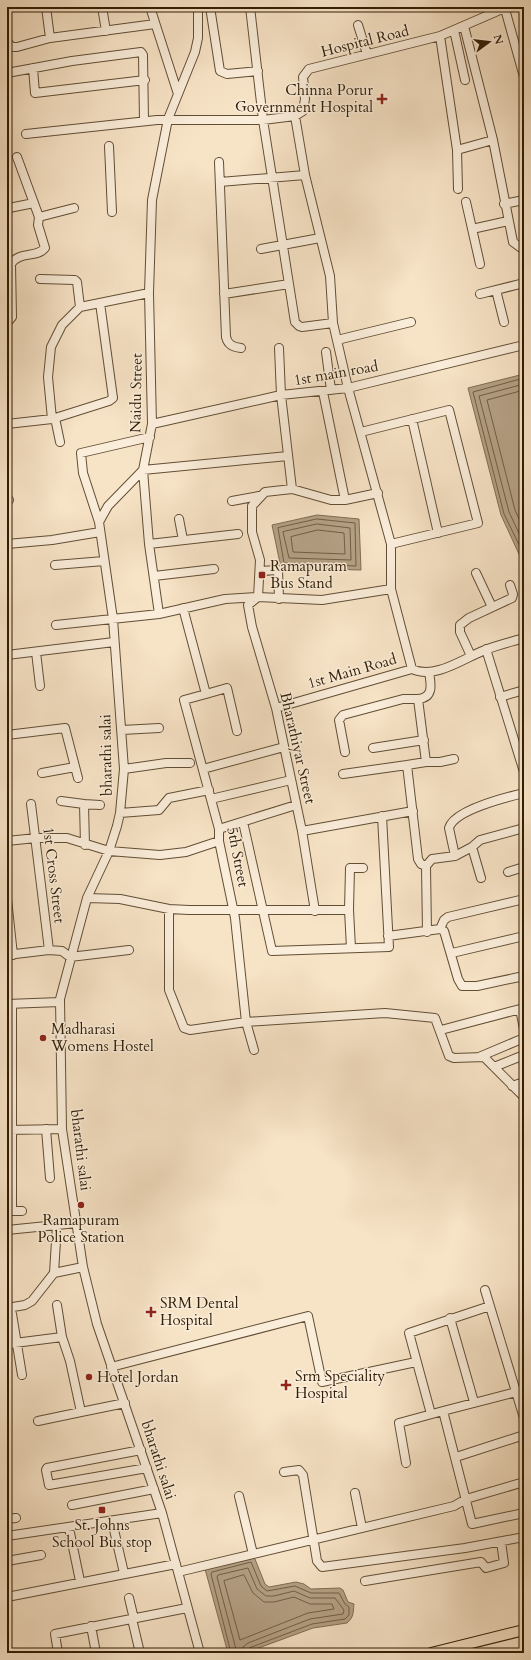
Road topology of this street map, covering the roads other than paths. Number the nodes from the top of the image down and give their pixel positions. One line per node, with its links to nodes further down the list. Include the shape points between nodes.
1 (46, 7): 14 (street)
2 (102, 7): 12 (street)
3 (150, 7): 8 (street)
4 (198, 7): 23 (street, Naidu Street, via 198,38 195,52)
5 (210, 7): 18 (street, via 220,71 227,74)
6 (250, 7): 18 (street)
7 (506, 8): 10 (street, Hospital Road); 20 (street)
8 (155, 24): 12 (street); 23 (street)
9 (358, 25): 16 (street)
10 (464, 26): 11 (street, Hospital Road); 29 (street)
11 (454, 30): 13 (street, Hospital Road); 22 (street)
12 (106, 31): 14 (street)
13 (440, 36): 16 (street, Hospital Road); 31 (street)
14 (50, 38): 15 (street, via 17,47 12,47)
15 (7, 42)
16 (367, 54): 24 (street, Hospital Road, via 305,72 303,111)
17 (33, 68): 19 (street); 21 (street, via 35,92); 21 (street, via 138,51 144,55)
18 (258, 71): 26 (street)
19 (7, 73)
20 (524, 77)
21 (144, 80): 27 (street)
22 (465, 80)
23 (178, 94): 25 (street, Naidu Street)
24 (295, 116): 26 (street); 34 (street)
25 (168, 119): 26 (street); 27 (street); 59 (street, Naidu Street, via 152,200)
26 (263, 120): 35 (street)
27 (144, 121): 28 (street)
28 (26, 134)
29 (493, 140): 31 (street); 41 (street)
30 (109, 146): 44 (street)
31 (457, 150): 37 (street)
32 (18, 157): 40 (street)
33 (220, 162): 36 (street)
34 (304, 175): 35 (street); 48 (street)
35 (272, 177): 36 (street); 51 (street)
36 (220, 182): 60 (street)
37 (458, 189)
38 (524, 200): 41 (street)
39 (466, 202): 47 (street)
40 (34, 203): 42 (street); 45 (street)
41 (504, 204): 46 (street)
42 (9, 208)
43 (74, 208): 45 (street)
44 (112, 212)
45 (39, 217): 66 (street, via 38,225 45,248 40,252 17,257 11,264 12,317)
46 (508, 221): 47 (street); 50 (street)
47 (472, 229): 54 (street)
48 (320, 238): 51 (street); 67 (street, via 330,276)
49 (524, 243): 50 (street)
50 (515, 244): 53 (street)
51 (282, 245): 52 (street); 56 (street)
52 (261, 249)
53 (524, 250)
54 (480, 264)
55 (40, 280): 63 (street, via 75,280)
56 (289, 284): 60 (street); 67 (street, via 295,322 299,326)
57 (524, 284): 58 (street)
58 (496, 290): 61 (street); 65 (street)
59 (148, 293): 62 (street); 79 (street, Naidu Street)
60 (224, 294): 70 (street, via 227,342 235,348)
61 (480, 294)
62 (100, 303): 63 (street); 76 (street, via 113,398)
63 (80, 307): 76 (street, via 62,326 51,347 48,377)
64 (411, 322): 68 (street)
65 (504, 322)
66 (7, 323)
67 (333, 323): 68 (street)
68 (337, 340): 73 (street)
69 (524, 345): 73 (street, 1st main road)
70 (241, 348)
71 (279, 348): 75 (street)
72 (326, 352): 74 (street)
73 (348, 388): 74 (street, 1st main road); 80 (street)
74 (327, 391): 75 (street, 1st main road); 88 (street)
75 (281, 395): 79 (street, 1st main road); 83 (street)
76 (54, 418): 78 (street); 82 (street)
77 (412, 419): 80 (street); 93 (street); 93 (street, via 449,410 478,523)
78 (7, 424)
79 (152, 424): 81 (street, Naidu Street)
80 (361, 432): 86 (street)
81 (150, 438): 84 (street, Naidu Street); 91 (street, via 80,452 83,473)
82 (60, 442)
83 (288, 456): 84 (street); 85 (street)
84 (143, 470): 91 (street, via 108,506); 97 (street)
85 (292, 489): 87 (street, via 271,490); 88 (street, via 331,500)
86 (378, 493): 88 (street); 98 (street)
87 (259, 496): 89 (street); 102 (street, via 252,506 252,532 260,560)
88 (345, 500)
89 (232, 501)
90 (179, 519): 95 (street)
91 (99, 522): 92 (street)
92 (100, 532): 96 (street); 99 (street)
93 (438, 533): 98 (street)
94 (238, 534): 95 (street)
95 (183, 540): 97 (street)
96 (7, 544)
97 (149, 544): 104 (street)
98 (391, 544): 106 (street)
99 (104, 561): 100 (street); 112 (street)
100 (55, 565)
101 (214, 569): 104 (street)
102 (260, 571): 107 (street); 108 (street, via 278,570)
103 (476, 573): 109 (street)
104 (154, 576): 111 (street)
105 (510, 585): 109 (street, via 514,596)
106 (391, 589): 108 (street, via 322,600); 120 (street)
107 (258, 597): 108 (street); 110 (street, via 225,599); 127 (street, Bharathiyar Street, via 248,605)
108 (279, 599)
109 (492, 607): 119 (street, via 460,625 460,632)
110 (184, 608): 111 (street); 124 (street)
111 (159, 614): 112 (street)
112 (112, 619): 113 (street); 115 (street, bharathi salai)
113 (56, 625)
114 (524, 638): 116 (street)
115 (114, 642): 117 (street); 129 (street, bharathi salai)
116 (486, 649): 119 (street); 125 (street)
117 (36, 652): 118 (street); 122 (street)
118 (7, 656)
119 (471, 656): 121 (street, via 449,667)
120 (412, 669): 121 (street); 127 (street, 1st Main Road)
121 (429, 672): 126 (street, via 431,690 425,698)
122 (40, 686)
123 (524, 690): 125 (street)
124 (206, 694): 130 (street, via 227,688); 143 (street, 5th Street, via 184,700)
125 (500, 697): 135 (street)
126 (418, 699): 132 (street); 136 (street, via 403,699 343,715 339,720)
127 (276, 708): 133 (street, Bharathiyar Street)
128 (159, 728): 129 (street)
129 (122, 730): 142 (street, bharathi salai)
130 (237, 731)
131 (7, 735): 140 (street, via 65,728)
132 (424, 740): 134 (street); 138 (street)
133 (284, 747): 143 (street); 148 (street, Bharathiyar Street)
134 (372, 748)
135 (521, 749): 144 (street)
136 (345, 752)
137 (454, 759): 138 (street)
138 (426, 762): 141 (street)
139 (190, 763): 142 (street, via 166,763)
140 (75, 766): 145 (street); 147 (street)
141 (407, 766): 146 (street); 157 (street)
142 (124, 769): 158 (street, bharathi salai)
143 (203, 769): 149 (street, 5th Street)
144 (524, 772)
145 (42, 774)
146 (343, 774)
147 (78, 778)
148 (291, 780): 151 (street); 156 (street, Bharathiyar Street)
149 (209, 790): 151 (street, 5th Street); 158 (street, via 169,798 159,810)
150 (524, 793): 170 (street, via 503,798 455,818 449,828)
151 (211, 799): 162 (street, 5th Street)
152 (61, 801): 154 (street)
153 (31, 804): 164 (street, 1st Cross Street)
154 (84, 804): 155 (street); 167 (street)
155 (100, 805)
156 (296, 805): 160 (street); 163 (street, Bharathiyar Street)
157 (413, 811): 159 (street); 171 (street, via 418,860)
158 (120, 813): 169 (street, bharathi salai)
159 (382, 816): 163 (street); 186 (street)
160 (243, 822): 162 (street); 182 (street)
161 (524, 828): 168 (street, via 480,840)
162 (219, 829): 166 (street, 5th Street)
163 (302, 831): 183 (street, Bharathiyar Street)
164 (36, 838): 165 (street); 167 (street, via 67,838); 189 (street, 1st Cross Street)
165 (7, 841)
166 (218, 842): 169 (street, via 186,852 160,855); 180 (street, 5th Street)
167 (84, 845): 169 (street)
168 (472, 847): 170 (street); 175 (street)
169 (109, 851): 176 (street, bharathi salai)
170 (455, 856): 171 (street, via 432,860)
171 (426, 866): 185 (street)
172 (524, 867): 174 (street)
173 (363, 868): 181 (street, via 350,868)
174 (508, 872)
175 (481, 878)
176 (87, 898): 179 (street, via 120,899); 193 (street, bharathi salai)
177 (7, 899): 192 (street)
178 (524, 899): 184 (street, via 448,917)
179 (169, 909): 180 (street); 198 (street, via 169,990 184,1028 190,1030)
180 (234, 910): 182 (street); 198 (street, 5th Street)
181 (349, 910): 183 (street); 188 (street)
182 (264, 911): 183 (street); 188 (street, via 272,951)
183 (315, 911)
184 (440, 929): 185 (street); 191 (street, via 444,931)
185 (427, 932): 186 (street)
186 (388, 936): 188 (street, via 389,947)
187 (524, 936): 191 (street)
188 (351, 948)
189 (49, 950): 192 (street); 193 (street, via 62,951)
190 (129, 950): 193 (street)
191 (452, 953): 194 (street, via 462,986 477,986)
192 (10, 955)
193 (70, 957): 195 (street, bharathi salai)
194 (524, 976)
195 (60, 1002): 196 (street); 210 (street, bharathi salai)
196 (9, 1004): 211 (street)
197 (522, 1008): 199 (street); 200 (street)
198 (246, 1022): 200 (street, via 385,1013 435,1018); 202 (street, 5th Street)
199 (524, 1029)
200 (441, 1030): 204 (street, via 447,1053 451,1058)
201 (524, 1038): 204 (street)
202 (254, 1050)
203 (524, 1055): 205 (street)
204 (478, 1057): 205 (street, via 484,1057)
205 (494, 1067): 207 (street)
206 (524, 1082): 207 (street)
207 (512, 1086): 208 (street)
208 (524, 1097)
209 (46, 1129): 210 (street); 211 (street); 213 (street)
210 (62, 1129): 215 (street, bharathi salai)
211 (10, 1130): 212 (street)
212 (9, 1169): 214 (street, via 12,1211)
213 (50, 1178)
214 (22, 1211)
215 (77, 1223): 216 (street); 218 (street, bharathi salai)
216 (57, 1226): 217 (street); 219 (street)
217 (7, 1230)
218 (84, 1267): 219 (street); 229 (street, bharathi salai)
219 (54, 1273): 223 (street, via 32,1300 25,1306)
220 (485, 1290): 222 (street)
221 (56, 1305): 225 (street)
222 (490, 1306): 224 (street); 231 (street)
223 (10, 1311): 226 (street)
224 (450, 1318): 228 (street, via 409,1333); 232 (street)
225 (62, 1337): 226 (street); 235 (street)
226 (17, 1342): 227 (street); 230 (street)
227 (7, 1344)
228 (416, 1362): 229 (street, via 322,1382 308,1316); 236 (street)
229 (112, 1367): 233 (street, bharathi salai)
230 (22, 1375)
231 (520, 1391): 232 (street); 237 (street)
232 (474, 1402): 234 (street)
233 (125, 1403): 235 (street); 240 (street, bharathi salai)
234 (443, 1411): 236 (street); 241 (street)
235 (81, 1412): 238 (street)
236 (431, 1414): 242 (street, via 400,1423)
237 (524, 1418)
238 (38, 1421)
239 (524, 1435): 241 (street)
240 (141, 1450): 243 (street, bharathi salai); 243 (street, via 47,1468 49,1485)
241 (456, 1457): 249 (street)
242 (406, 1463)
243 (147, 1468): 246 (street, bharathi salai)
244 (284, 1472): 260 (street, via 299,1470 304,1475)
245 (524, 1482): 249 (street)
246 (154, 1490): 250 (street); 251 (street, bharathi salai)
247 (355, 1493): 257 (street)
248 (239, 1496): 262 (street)
249 (466, 1499): 252 (street, via 473,1524); 257 (street, via 454,1506)
250 (72, 1505)
251 (162, 1513): 255 (street); 265 (street, bharathi salai)
252 (524, 1513)
253 (16, 1518): 254 (street)
254 (7, 1519)
255 (112, 1521): 256 (street); 266 (street)
256 (69, 1528): 258 (street); 267 (street)
257 (362, 1528): 260 (street)
258 (7, 1536)
259 (524, 1537): 261 (street)
260 (313, 1540): 261 (street, via 317,1561 322,1567); 262 (street)
261 (501, 1542): 268 (street, via 504,1563 486,1568 481,1562)
262 (253, 1554): 265 (street)
263 (41, 1555): 264 (street)
264 (7, 1561)
265 (177, 1568): 266 (street); 271 (street, bharathi salai)
266 (124, 1573): 267 (street)
267 (80, 1581): 269 (street)
268 (365, 1581)
269 (7, 1597)
270 (129, 1598): 272 (street)
271 (187, 1608): 272 (street); 279 (street, bharathi salai)
272 (133, 1619): 273 (street); 278 (street)
273 (91, 1626): 276 (street, via 55,1634); 277 (street)
274 (524, 1630): 275 (main road)
275 (462, 1649): 280 (main road)
276 (58, 1653)
277 (96, 1653)
278 (140, 1653)
279 (200, 1653)
280 (431, 1653)

